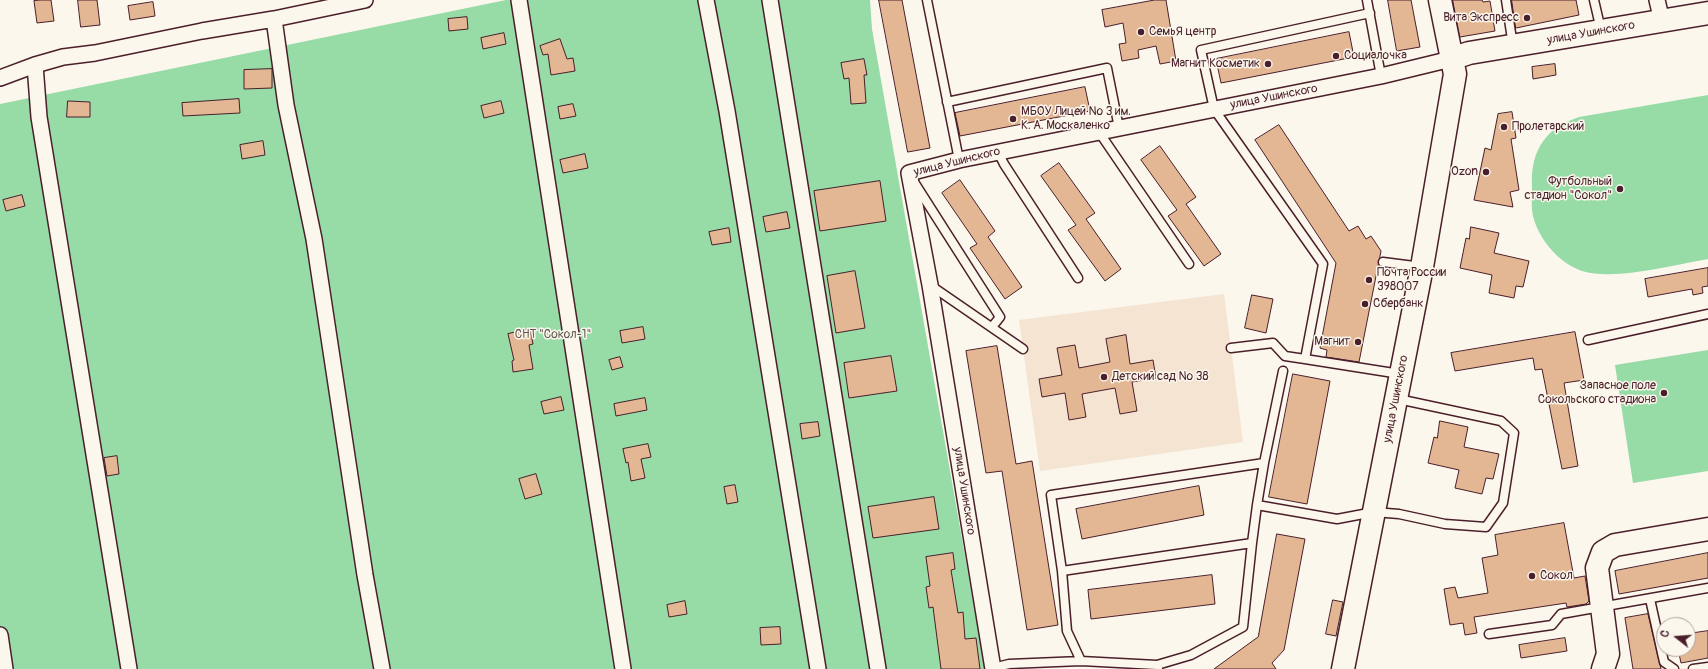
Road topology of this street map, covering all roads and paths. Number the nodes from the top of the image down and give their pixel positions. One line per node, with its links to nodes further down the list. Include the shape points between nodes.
1 (365, 0): 13 (street)
2 (519, 0): 59 (street)
3 (706, 0): 60 (street, via 727,111)
4 (770, 0): 61 (street)
5 (927, 0): 20 (lane)
6 (1367, 0): 12 (lane)
7 (1440, 0): 16 (street)
8 (1506, 0): 15 (lane)
9 (1594, 0): 14 (lane)
10 (1660, 10): 11 (street, улица Ушинского); 14 (street, улица Ушинского)
11 (1708, 13)
12 (1370, 14): 18 (lane); 21 (lane, via 1201,50)
13 (274, 19): 17 (street, via 63,57); 58 (street, via 286,105 314,239 365,575)
14 (1601, 31): 15 (street, улица Ушинского)
15 (1513, 46): 16 (street, улица Ушинского)
16 (1451, 58): 18 (street, улица Ушинского); 29 (street, улица Ушинского, via 1455,74)
17 (36, 65): 19 (street); 57 (street, via 39,117)
18 (1381, 76): 21 (street, улица Ушинского)
19 (0, 78)
20 (947, 102): 22 (lane, via 1107,68); 25 (lane)
21 (1214, 109): 22 (street, улица Ушинского); 37 (lane, via 1323,264)
22 (1119, 128): 23 (street, улица Ушинского)
23 (1099, 132): 24 (street, улица Ушинского); 28 (lane)
24 (998, 152): 25 (street, улица Ушинского); 30 (lane)
25 (959, 160): 26 (street, улица Ушинского)
26 (909, 173): 31 (street, улица Ушинского); 33 (lane, via 1000,317)
27 (1383, 262): 29 (lane)
28 (1189, 264)
29 (1422, 267): 39 (street, улица Ушинского)
30 (1078, 278)
31 (930, 285): 33 (lane); 55 (street, улица Ушинского)
32 (1708, 314): 34 (lane)
33 (992, 327): 36 (lane)
34 (1588, 340)
35 (1231, 348): 37 (lane, via 1273,343 1285,356)
36 (1023, 349)
37 (1305, 359): 39 (lane)
38 (1283, 371): 41 (lane)
39 (1401, 374): 40 (street, улица Ушинского)
40 (1396, 399): 43 (street, улица Ушинского); 43 (lane, via 1501,421 1514,433 1504,503 1486,527 1445,524 1399,514)
41 (1264, 463): 42 (lane); 46 (lane, via 1051,495)
42 (1257, 506): 43 (lane, via 1337,519); 45 (lane)
43 (1374, 512): 62 (street, улица Ушинского)
44 (1708, 529): 49 (street, via 1615,545 1603,552 1597,568)
45 (1252, 543): 46 (lane); 53 (lane, via 1243,627 1191,656)
46 (1062, 571): 52 (lane, via 1067,631)
47 (1708, 588): 48 (lane)
48 (1650, 599): 49 (lane); 64 (lane, via 1664,662)
49 (1602, 607): 50 (lane, via 1561,614 1552,625); 63 (street, via 1608,654)
50 (1489, 634)
51 (0, 636): 56 (street)
52 (1081, 661): 53 (lane); 55 (lane, via 1010,664)
53 (1157, 667)
54 (1708, 667): 65 (lane)
55 (993, 668)
56 (5, 669)
57 (129, 669)
58 (382, 669)
59 (623, 669)
60 (818, 669)
61 (878, 669)
62 (1343, 669)
63 (1603, 669)
64 (1674, 669)
65 (1693, 669)

